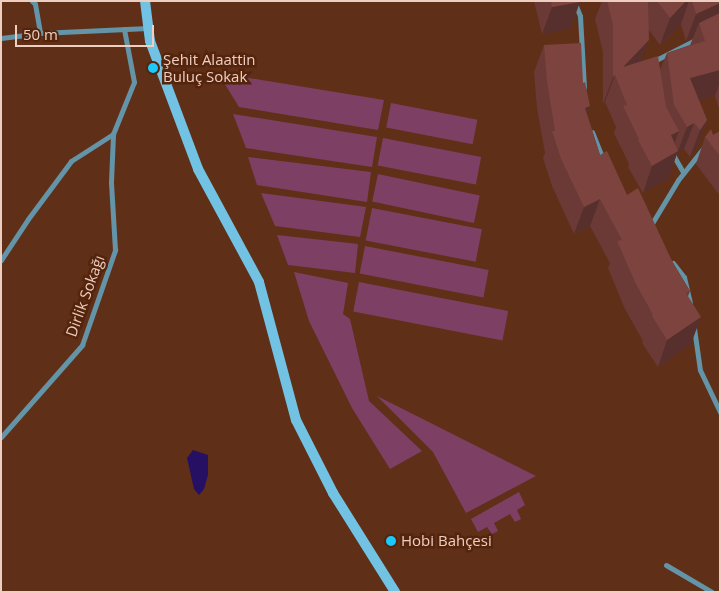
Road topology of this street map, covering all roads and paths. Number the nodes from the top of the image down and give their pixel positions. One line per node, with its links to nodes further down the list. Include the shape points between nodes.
1 (32, 1): 6 (street)
2 (145, 1): 4 (street)
3 (574, 1): 10 (street, via 580,16)
4 (148, 28): 5 (street); 25 (street, via 198,169 260,282 296,420 334,494)
5 (124, 29): 6 (street); 12 (street, Dirlik Sokağı, via 134,82)
6 (40, 34): 7 (street)
7 (1, 38)
8 (702, 38): 9 (street)
9 (650, 63)
10 (584, 90)
11 (589, 126): 15 (street)
12 (113, 134): 19 (street, via 71,161); 23 (street, Dirlik Sokağı, via 111,182 115,250 82,345)
13 (711, 143): 16 (street, via 702,148)
14 (670, 149): 16 (street)
15 (606, 167)
16 (683, 172): 17 (street, via 648,230)
17 (642, 222)
18 (666, 254): 20 (street, via 684,278)
19 (1, 260)
20 (692, 313)
21 (694, 323): 22 (street, via 700,370)
22 (720, 412)
23 (1, 437)
24 (666, 565): 26 (street)
25 (395, 592)
26 (712, 592)

